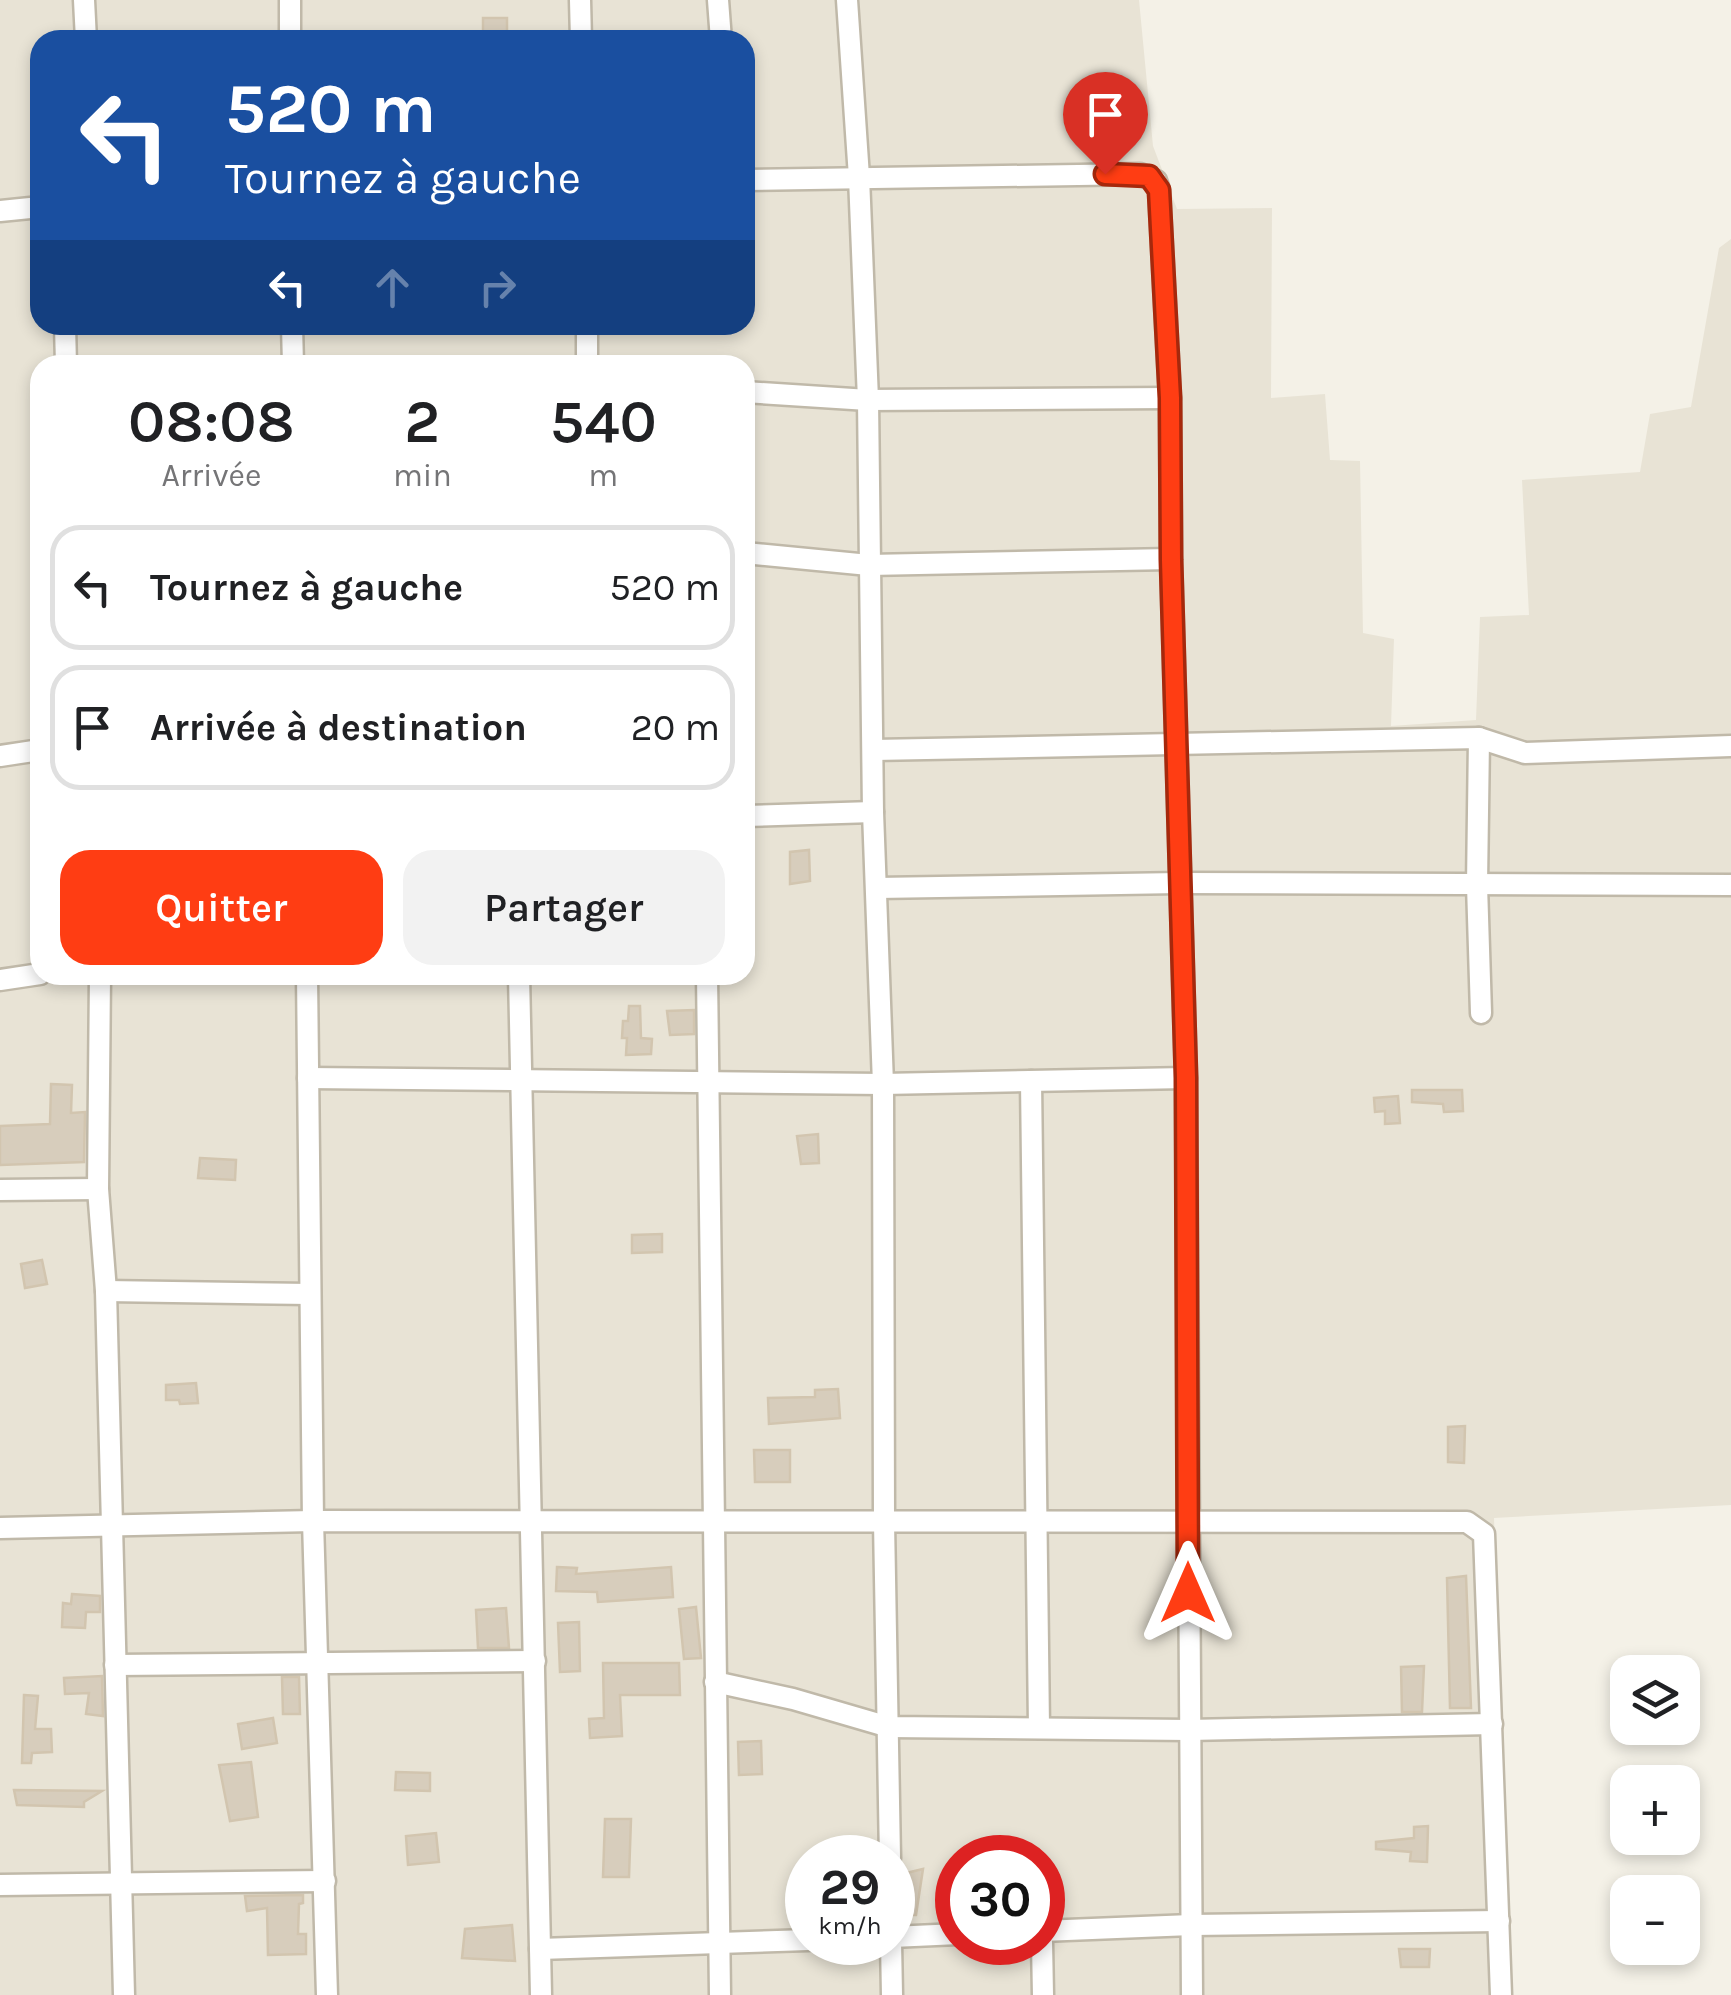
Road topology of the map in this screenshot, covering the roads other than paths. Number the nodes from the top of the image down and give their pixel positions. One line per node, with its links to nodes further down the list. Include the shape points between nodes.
1 (84, 0): 6 (street)
2 (290, 0): 7 (street)
3 (580, 0): 8 (street)
4 (718, 0): 9 (street)
5 (847, 0): 10 (street)
6 (86, 30)
7 (290, 30)
8 (581, 30)
9 (720, 30)
10 (859, 177): 11 (street); 15 (street, via 1149,176 1159,190); 16 (street)
11 (755, 180)
12 (30, 208): 13 (street)
13 (0, 211)
14 (755, 393): 16 (street)
15 (1170, 398): 16 (street); 18 (street)
16 (868, 400): 19 (street)
17 (755, 554): 19 (street)
18 (1171, 560): 19 (street); 21 (street)
19 (869, 565): 23 (street)
20 (1479, 738): 21 (street); 22 (street, via 1525,753); 30 (street)
21 (1175, 745): 23 (street); 28 (street)
22 (1731, 746)
23 (874, 750): 26 (street)
24 (30, 752): 25 (street)
25 (0, 756)
26 (873, 812): 27 (street); 31 (street)
27 (755, 816)
28 (1179, 883): 30 (street); 31 (street); 40 (street)
29 (1731, 884): 30 (street)
30 (1478, 885): 38 (street)
31 (878, 888): 44 (street)
32 (30, 976): 33 (street)
33 (0, 980)
34 (100, 985): 45 (street)
35 (306, 985): 39 (street)
36 (518, 985): 41 (street)
37 (707, 985): 43 (street)
38 (1481, 1013)
39 (308, 1078): 41 (street); 48 (street)
40 (1186, 1078): 42 (street); 54 (street)
41 (521, 1080): 43 (street); 50 (street)
42 (1031, 1081): 44 (street); 53 (street)
43 (708, 1082): 44 (street); 52 (street)
44 (883, 1084): 51 (street)
45 (98, 1189): 46 (street); 47 (street)
46 (0, 1190)
47 (106, 1292): 48 (street); 55 (street)
48 (310, 1294): 49 (street)
49 (313, 1522): 50 (street); 55 (street); 57 (street)
50 (532, 1522): 52 (street); 58 (street)
51 (884, 1522): 52 (street); 53 (street); 62 (street)
52 (714, 1523): 60 (street)
53 (1038, 1524): 54 (street); 63 (street)
54 (1188, 1524): 61 (street, via 1477,1526 1484,1534); 64 (street)
55 (112, 1526): 56 (street); 59 (street)
56 (0, 1528)
57 (318, 1661): 58 (street); 59 (street); 66 (street)
58 (535, 1661): 74 (street)
59 (115, 1665): 67 (street)
60 (715, 1682): 62 (street); 73 (street)
61 (1492, 1724): 64 (street); 69 (street)
62 (889, 1727): 63 (street); 65 (street)
63 (1039, 1728): 64 (street)
64 (1189, 1730): 70 (street)
65 (890, 1835)
66 (325, 1880): 67 (street); 78 (street)
67 (121, 1881): 68 (street); 77 (street)
68 (0, 1885)
69 (1499, 1921): 70 (street); 84 (street)
70 (1191, 1925): 71 (street); 83 (street)
71 (1065, 1930)
72 (785, 1941): 73 (street)
73 (718, 1944): 74 (street); 80 (street)
74 (540, 1949): 79 (street)
75 (892, 1965): 81 (street)
76 (1042, 1965): 82 (street)
77 (124, 1995)
78 (328, 1995)
79 (541, 1995)
80 (720, 1995)
81 (892, 1995)
82 (1043, 1995)
83 (1192, 1995)
84 (1501, 1995)

